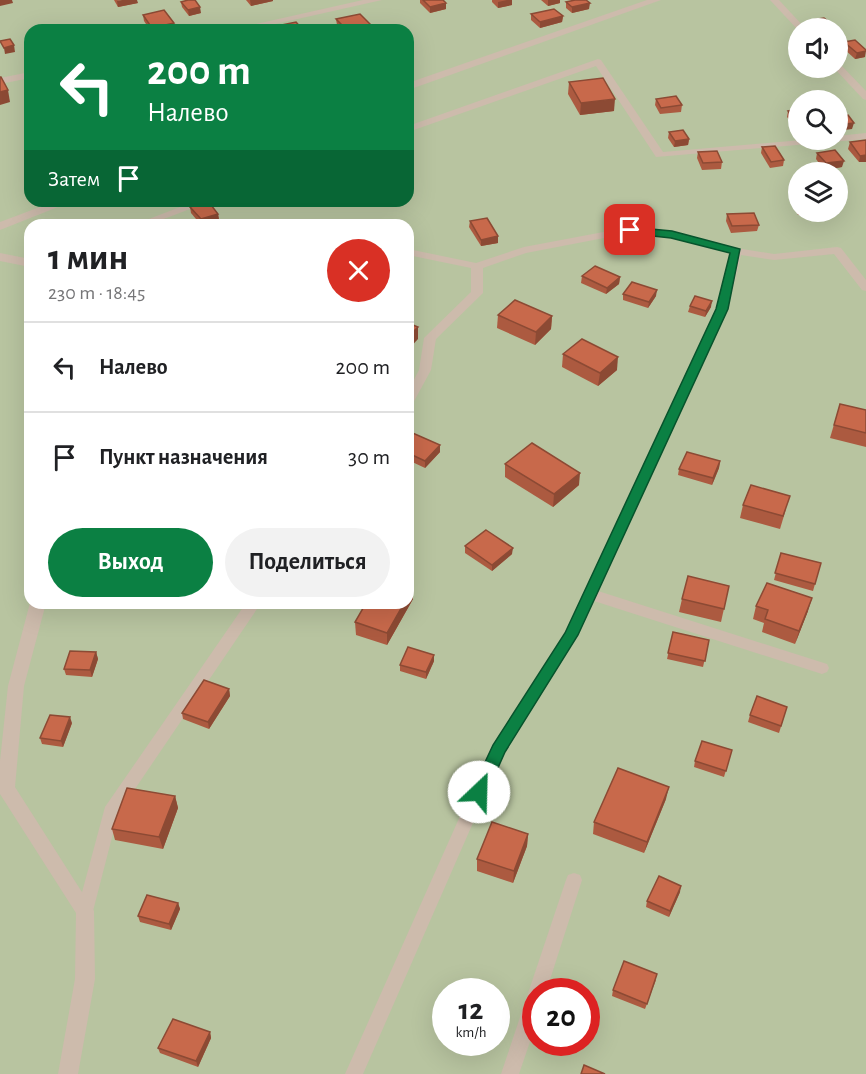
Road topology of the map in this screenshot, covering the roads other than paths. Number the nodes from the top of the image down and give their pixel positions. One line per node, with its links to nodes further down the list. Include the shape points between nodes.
1 (377, 0): 5 (street)
2 (656, 0): 9 (street)
3 (774, 0): 4 (lane)
4 (791, 18)
5 (263, 24)
6 (24, 76): 8 (street)
7 (848, 78): 10 (lane)
8 (0, 81)
9 (414, 85)
10 (866, 97)
11 (414, 127): 14 (lane, via 598,62 660,155)
12 (866, 136): 13 (lane)
13 (848, 138)
14 (788, 144)
15 (51, 207): 18 (street)
16 (189, 207): 17 (lane)
17 (155, 219)
18 (0, 226)
19 (736, 251): 23 (lane, via 672,235 630,230 524,250); 24 (lane, via 774,257 837,250); 26 (lane, via 722,309)
20 (414, 253): 23 (lane)
21 (0, 257): 22 (street)
22 (24, 262)
23 (477, 266): 25 (lane, via 477,293 430,338 425,370)
24 (866, 288)
25 (414, 391)
26 (590, 594): 29 (lane); 35 (lane, via 571,635 498,749)
27 (36, 609): 31 (street, via 16,686 6,788)
28 (250, 609): 31 (lane, via 111,812)
29 (822, 668)
30 (574, 880): 32 (lane)
31 (85, 911): 34 (street, via 85,978)
32 (542, 978)
33 (522, 1038): 36 (lane)
34 (68, 1074)
35 (354, 1074)
36 (510, 1074)

